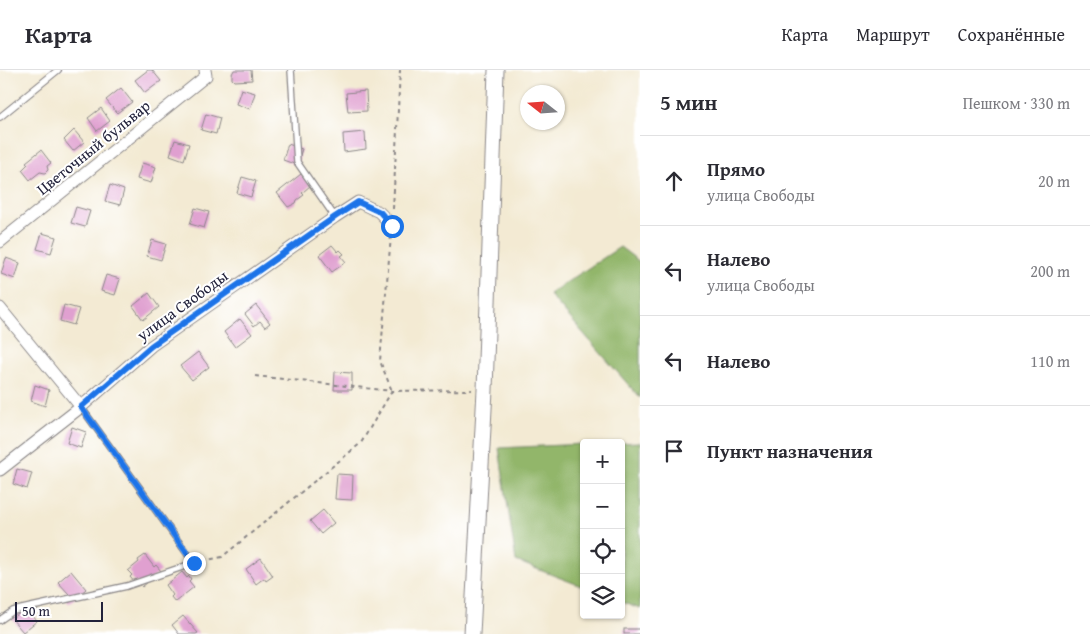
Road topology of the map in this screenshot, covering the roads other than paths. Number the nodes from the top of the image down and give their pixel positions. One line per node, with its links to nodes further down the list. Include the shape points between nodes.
1 (58, 70): 5 (lane)
2 (291, 70): 6 (lane, via 297,162)
3 (496, 70): 13 (main road, via 485,390)
4 (205, 73): 8 (street, Цветочный бульвар)
5 (0, 117)
6 (335, 217): 7 (street, улица Свободы, via 358,202 380,212); 10 (street, улица Свободы, via 151,346)
7 (392, 226)
8 (0, 242)
9 (0, 308): 10 (street)
10 (81, 407): 11 (street, улица Свободы); 12 (lane, via 194,563 127,586 13,611)
11 (0, 470)
12 (0, 620)
13 (472, 634)

